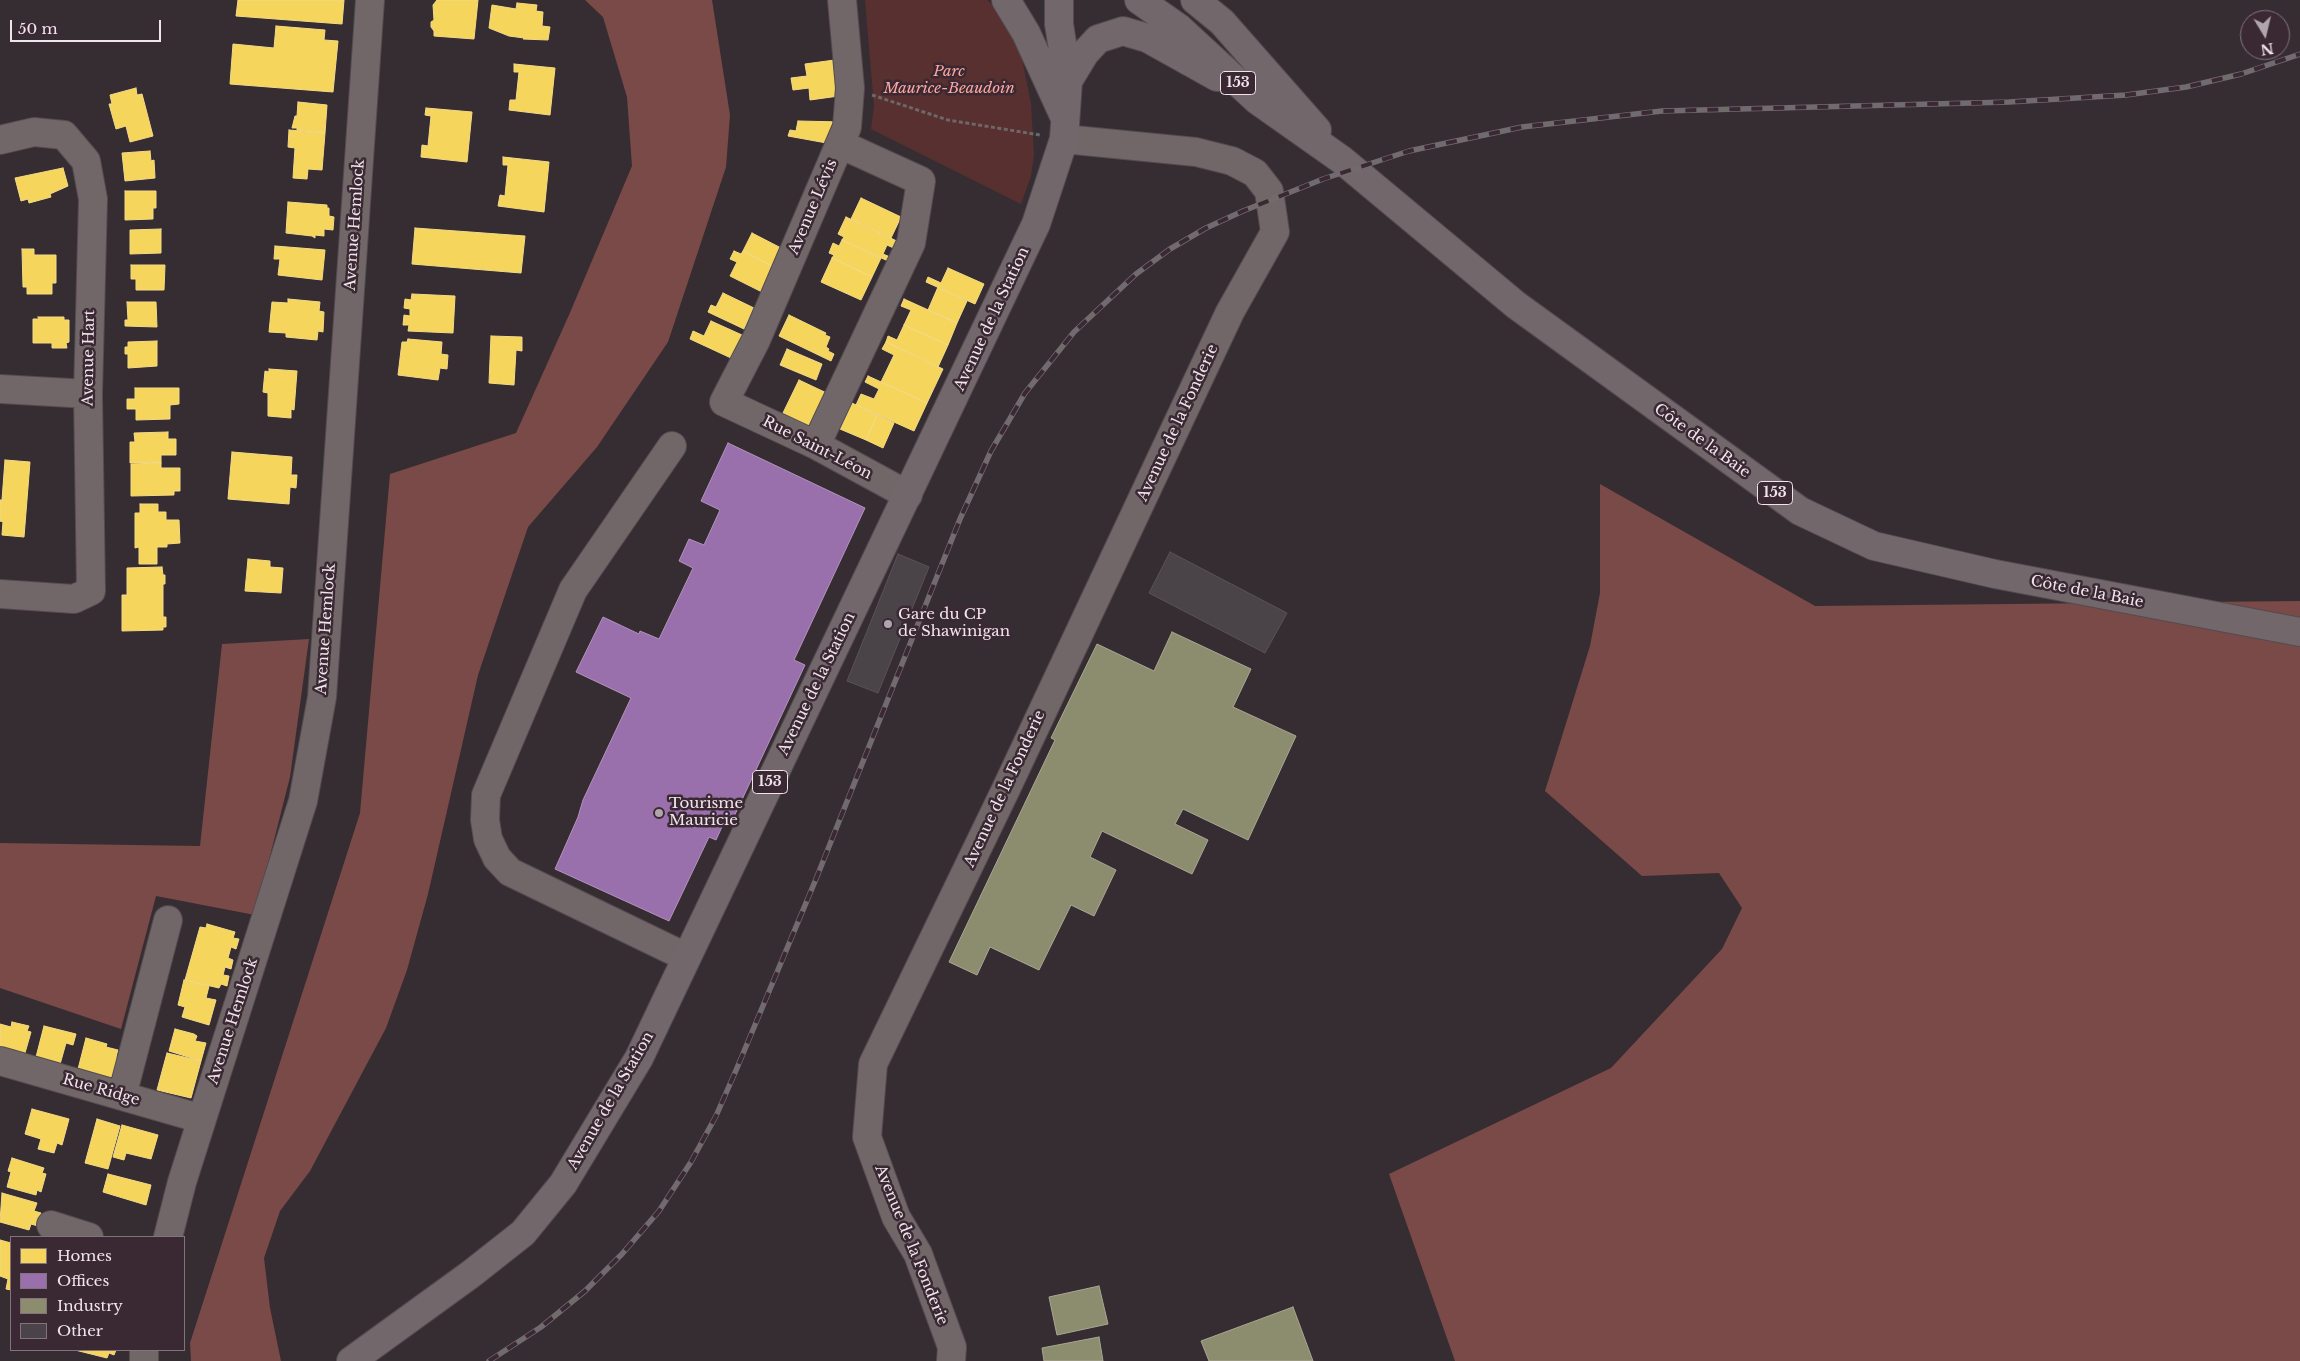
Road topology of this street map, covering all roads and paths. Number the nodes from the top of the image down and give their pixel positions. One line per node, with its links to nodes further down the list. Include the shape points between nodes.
1 (370, 0): 26 (street, Avenue Hemlock, via 322,697 303,801)
2 (842, 0): 8 (street, Avenue Lévis)
3 (1006, 0): 10 (main road, via 1026,33)
4 (1059, 0): 7 (main road, Avenue de la Station / 153, via 1059,24)
5 (1139, 0): 9 (main road, 153, via 1179,28)
6 (1195, 0): 13 (main road, 153, via 1222,22)
7 (1068, 81): 9 (main road, via 1098,39 1123,31 1147,38); 10 (main road, Avenue de la Station / 153)
8 (850, 88): 10 (path, via 948,120); 12 (street, Avenue Lévis, via 847,127)
9 (1257, 100): 13 (main road, 153)
10 (1064, 127): 19 (main road, Avenue de la Station / 153, via 1036,224); 31 (street, Avenue de la Fonderie, via 1232,161 1255,173 1269,190 1275,232 1230,312 873,1064 868,1137 896,1217 918,1254 946,1328 952,1347)
11 (0, 140): 15 (street, Avenue Hart, via 34,132 64,135 86,161 93,199)
12 (840, 144): 16 (street, Avenue Lévis, via 756,340); 17 (street, via 921,181 911,243)
13 (1342, 160): 21 (main road, Côte de la Baie / 153, via 1516,305 1800,511 1874,546 1995,574)
14 (0, 389): 15 (street)
15 (88, 394): 20 (street, Avenue Hart, via 92,591 74,599)
16 (724, 402): 17 (street, Rue Saint-Léon)
17 (816, 445): 19 (street, Rue Saint-Léon)
18 (672, 446): 23 (street, via 573,590 486,796 484,820 497,858 510,872)
19 (908, 495): 23 (main road, Avenue de la Station / 153)
20 (0, 594)
21 (2300, 632)
22 (168, 920): 25 (street)
23 (686, 957): 30 (main road, Avenue de la Station / 153, via 639,1058 563,1184 523,1233)
24 (0, 1061): 25 (street, Rue Ridge)
25 (122, 1096): 26 (street, Rue Ridge)
26 (202, 1119): 29 (street, Avenue Hemlock)
27 (51, 1225): 28 (street)
28 (86, 1236)
29 (168, 1236)
30 (351, 1361)
31 (951, 1361)

